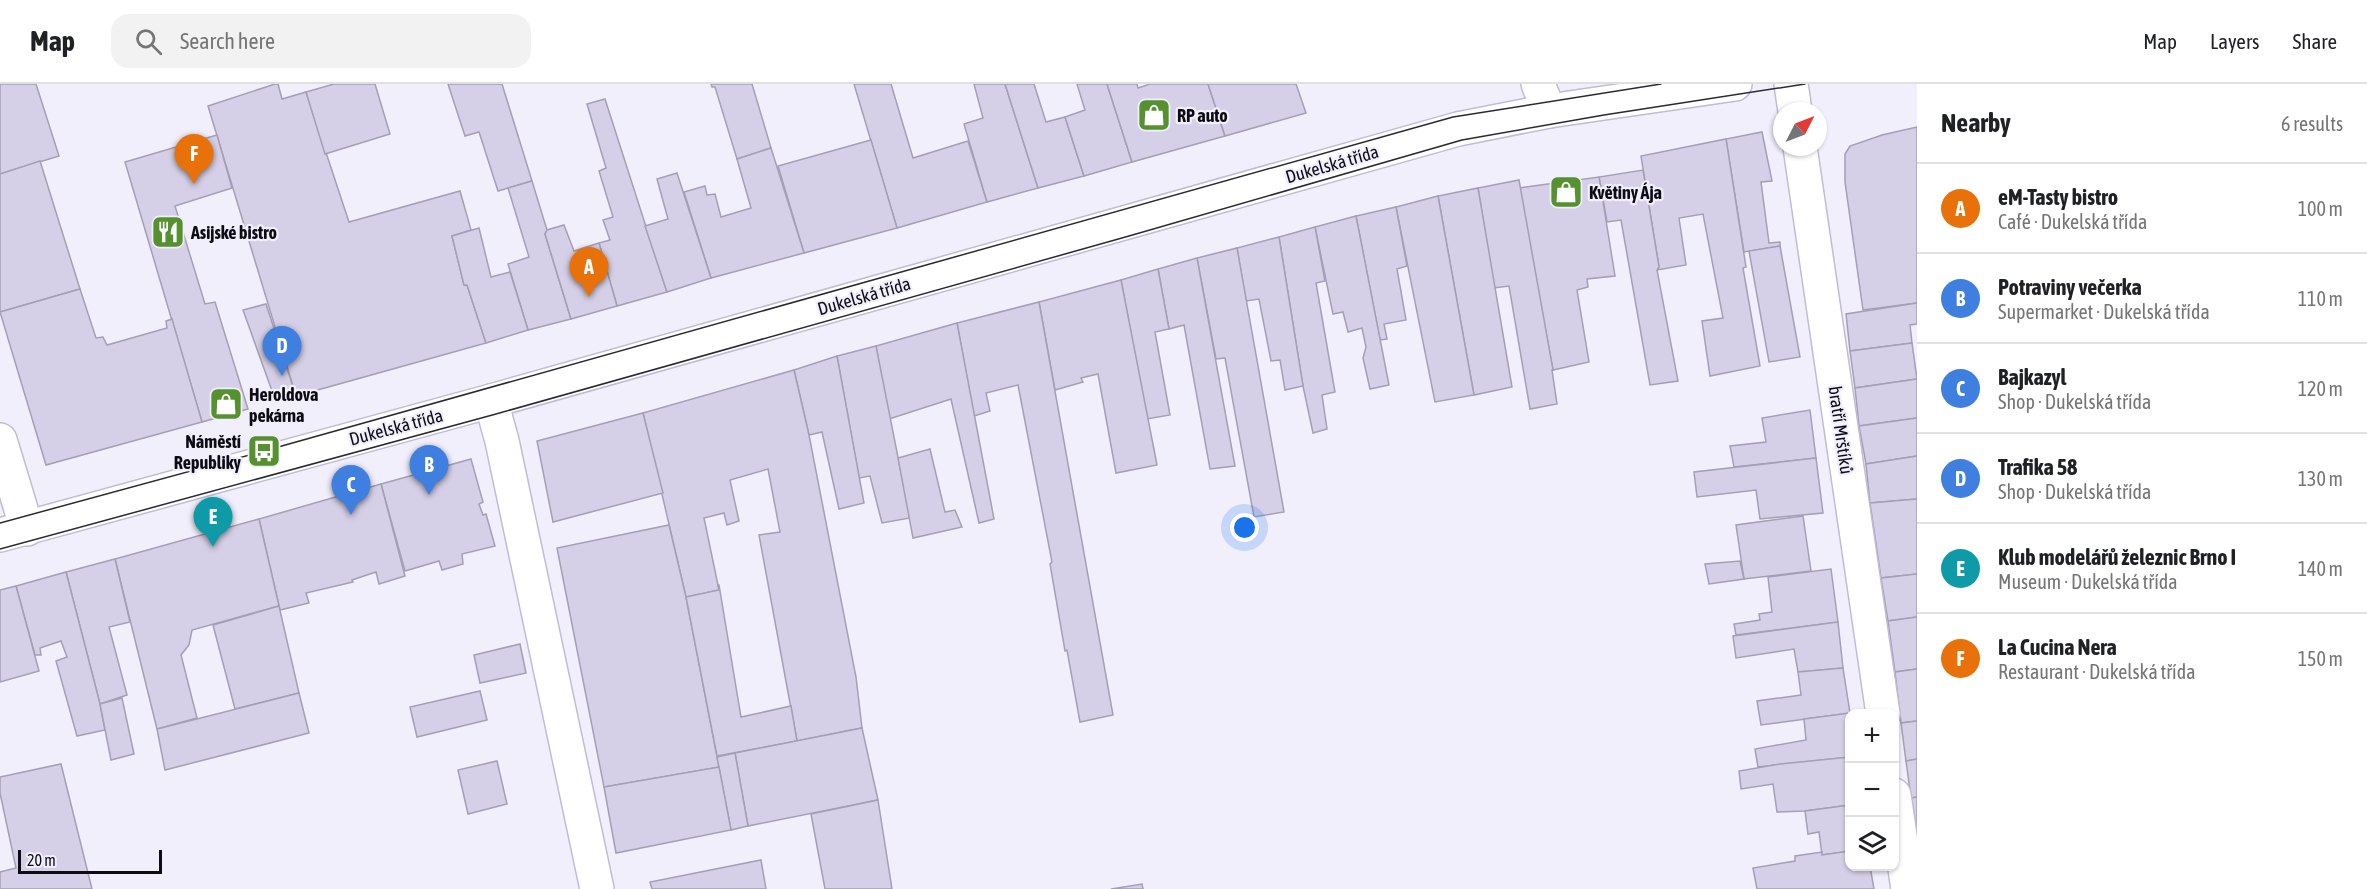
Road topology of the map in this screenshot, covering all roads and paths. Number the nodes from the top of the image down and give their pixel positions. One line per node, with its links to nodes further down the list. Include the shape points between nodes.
1 (1735, 84): 3 (street, Dukelská třída)
2 (1791, 84): 4 (street)
3 (1544, 97): 6 (street, Dukelská třída, via 1458,129)
4 (1794, 102)
5 (1801, 156): 9 (street, bratří Mrštíků)
6 (491, 401): 8 (street, Dukelská třída); 11 (street)
7 (0, 440): 8 (street)
8 (13, 532)
9 (1882, 709)
10 (1897, 817): 12 (street)
11 (597, 889)
12 (1908, 889)

